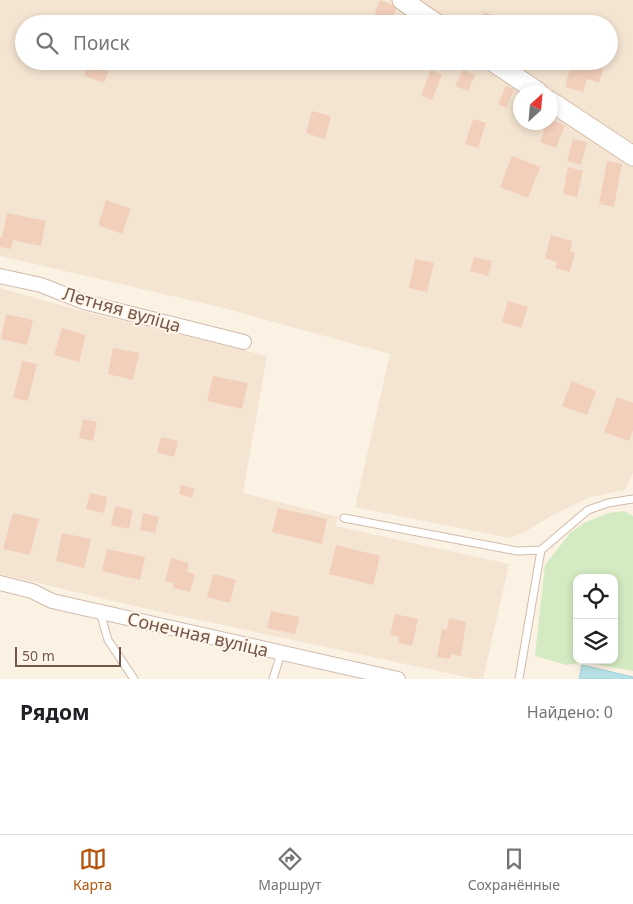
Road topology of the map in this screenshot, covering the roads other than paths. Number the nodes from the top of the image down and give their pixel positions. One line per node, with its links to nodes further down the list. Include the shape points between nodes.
1 (402, 0): 2 (street)
2 (424, 15)
3 (505, 70): 4 (street)
4 (528, 85)
5 (558, 106): 6 (street)
6 (633, 156)
7 (0, 276): 8 (street, Летняя вуліца, via 41,285 84,302)
8 (244, 342)
9 (633, 499): 11 (lane, via 588,510)
10 (344, 518): 11 (lane, via 517,552)
11 (541, 550): 18 (lane)
12 (0, 583): 13 (street, Сонечная вуліца, via 32,591 52,601)
13 (100, 612): 14 (street, Сонечная вуліца); 15 (lane, via 108,640)
14 (281, 653): 16 (lane); 17 (street, Сонечная вуліца)
15 (134, 679)
16 (273, 679)
17 (398, 679)
18 (519, 679)

